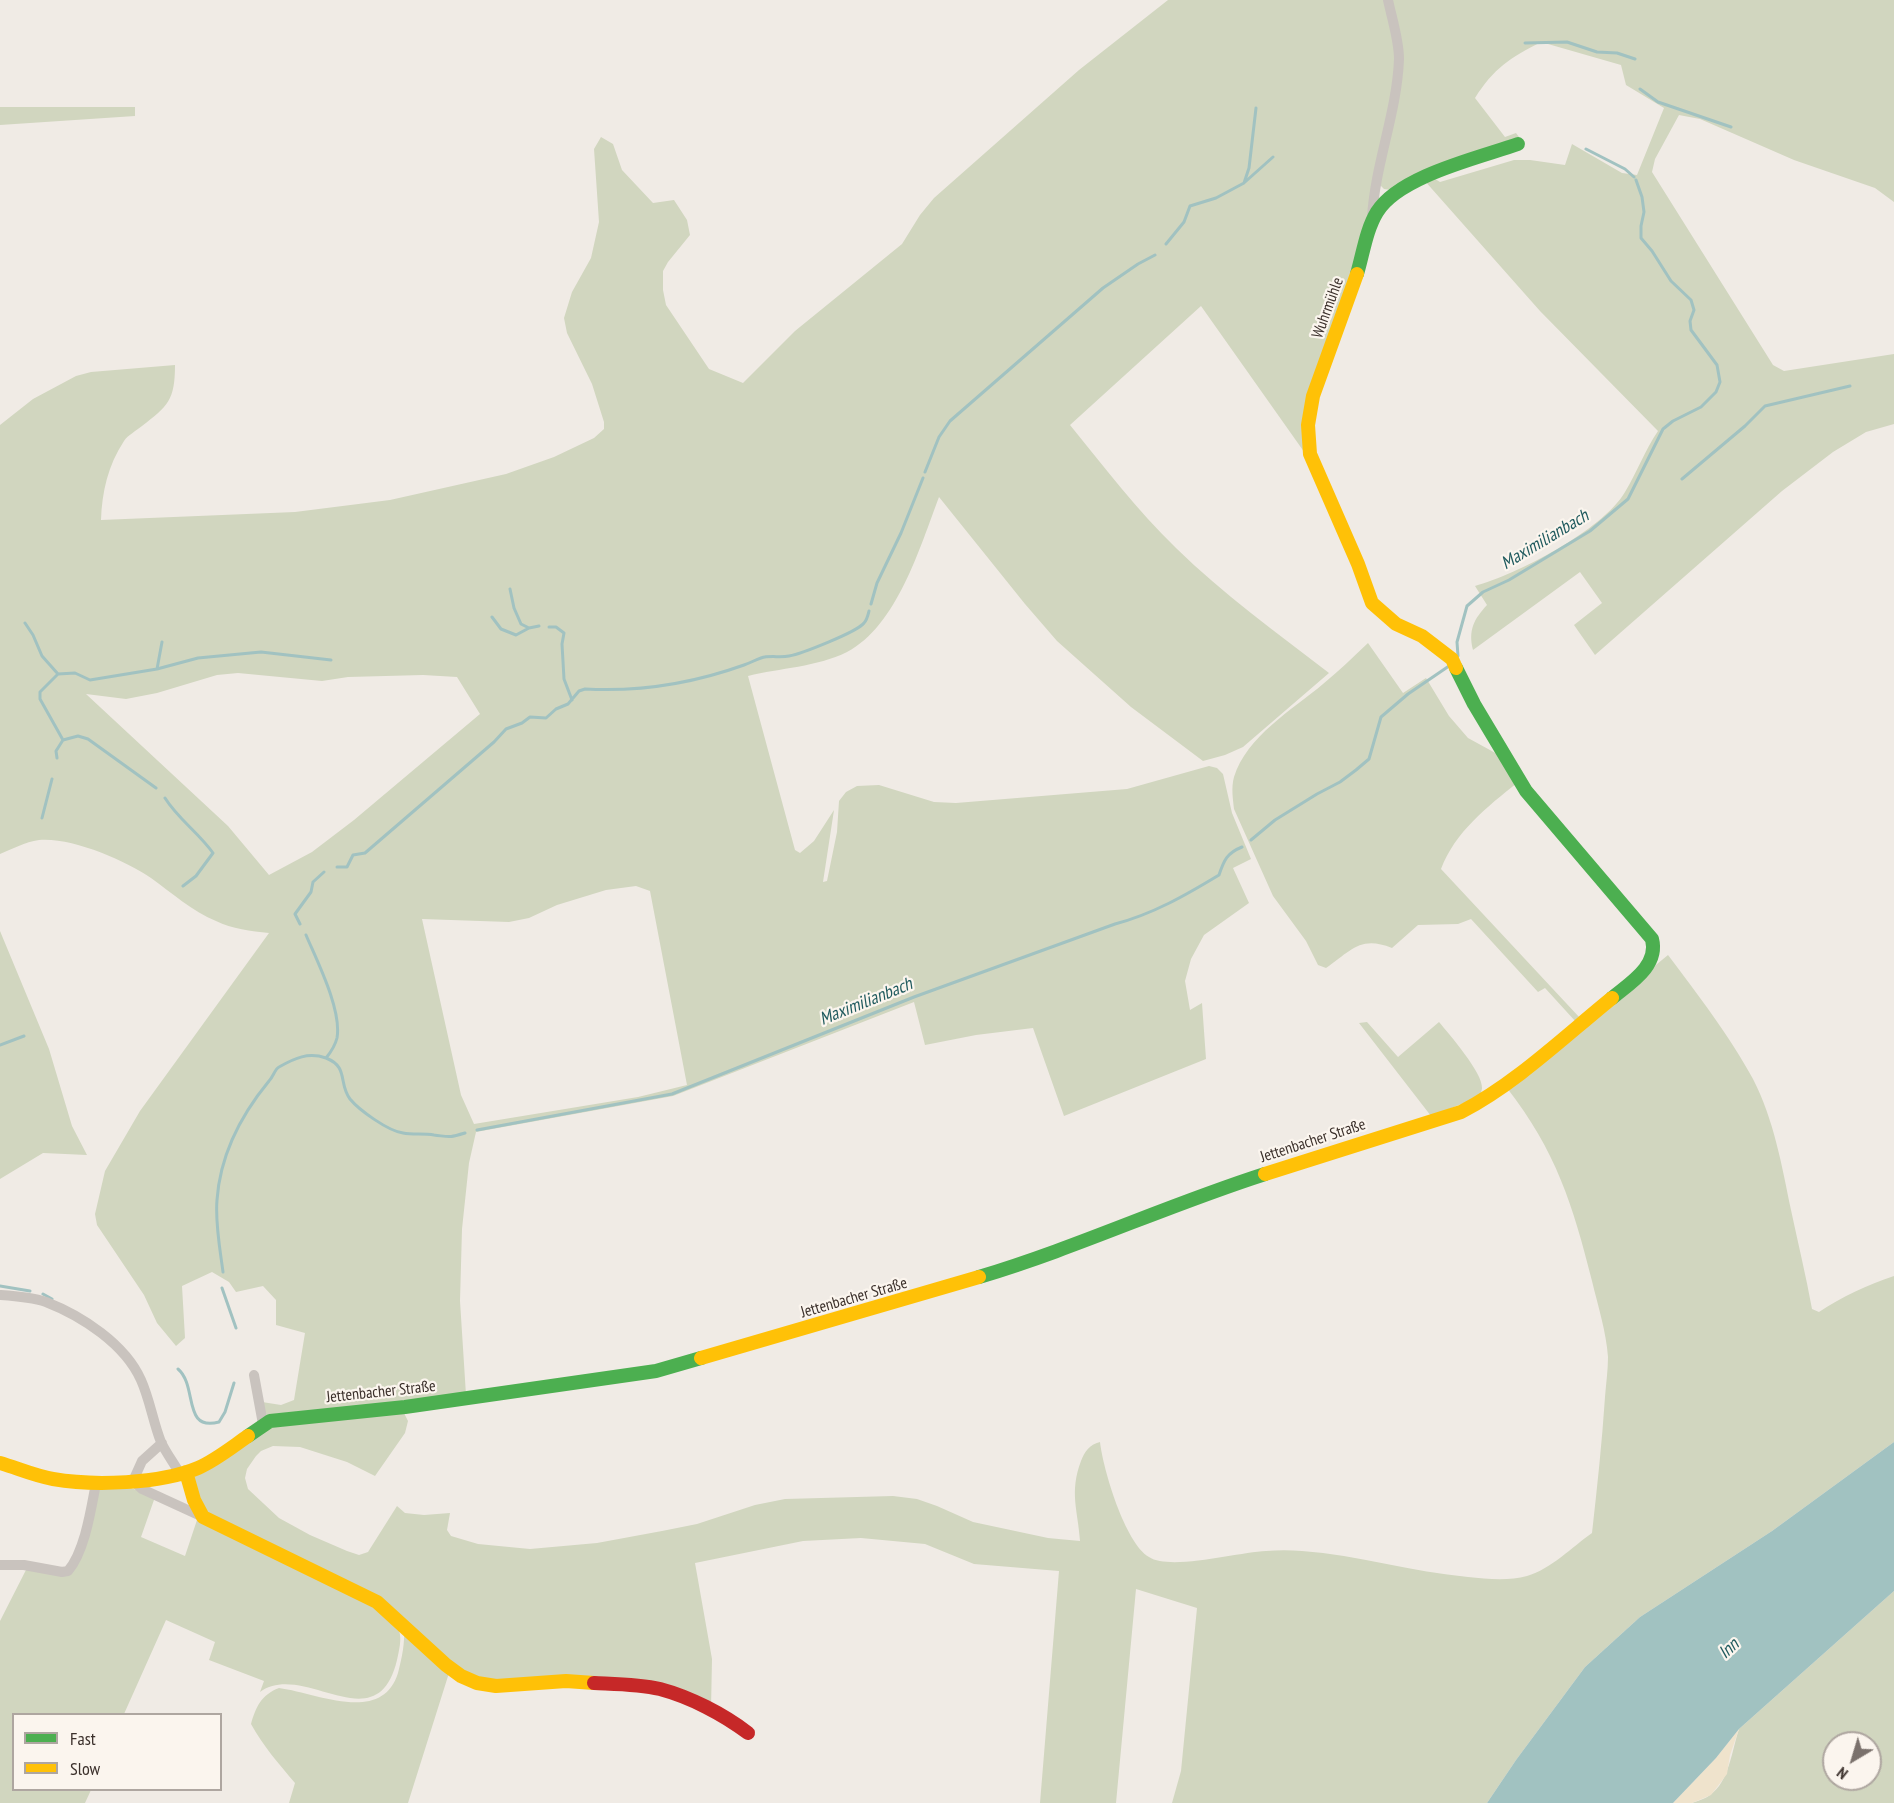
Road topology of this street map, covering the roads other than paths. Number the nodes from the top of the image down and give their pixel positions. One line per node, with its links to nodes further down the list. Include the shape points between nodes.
1 (1388, 0): 3 (street, via 1399,57)
2 (1518, 144): 4 (street, Wuhrmühle, via 1436,172)
3 (1376, 183): 4 (street, via 1383,192); 5 (street)
4 (1392, 194): 5 (street, Wuhrmühle)
5 (1372, 221): 6 (street, Wuhrmühle, via 1354,286 1313,396 1308,425 1310,453 1372,603 1396,624 1422,636 1452,659 1526,791 1645,929)
6 (1655, 953): 9 (street, Jettenbacher Straße, via 1634,980 1471,1108 1215,1191 1023,1264 656,1371)
7 (0, 1294): 10 (street, via 29,1298 62,1310 118,1349 142,1381)
8 (254, 1375): 9 (street)
9 (262, 1425): 12 (street, Jettenbacher Straße, via 215,1459)
10 (162, 1443): 12 (street); 13 (street, via 142,1461)
11 (0, 1463): 14 (street, Jettenbacher Straße, via 51,1479)
12 (183, 1473): 13 (street, Jettenbacher Straße); 15 (street)
13 (133, 1481): 14 (street, Jettenbacher Straße); 15 (street)
14 (96, 1484): 16 (street, via 85,1531 68,1571)
15 (203, 1517): 17 (street, via 377,1602 401,1620 451,1671 471,1681 496,1686 566,1681 659,1689 681,1696)
16 (0, 1565)
17 (748, 1733)

